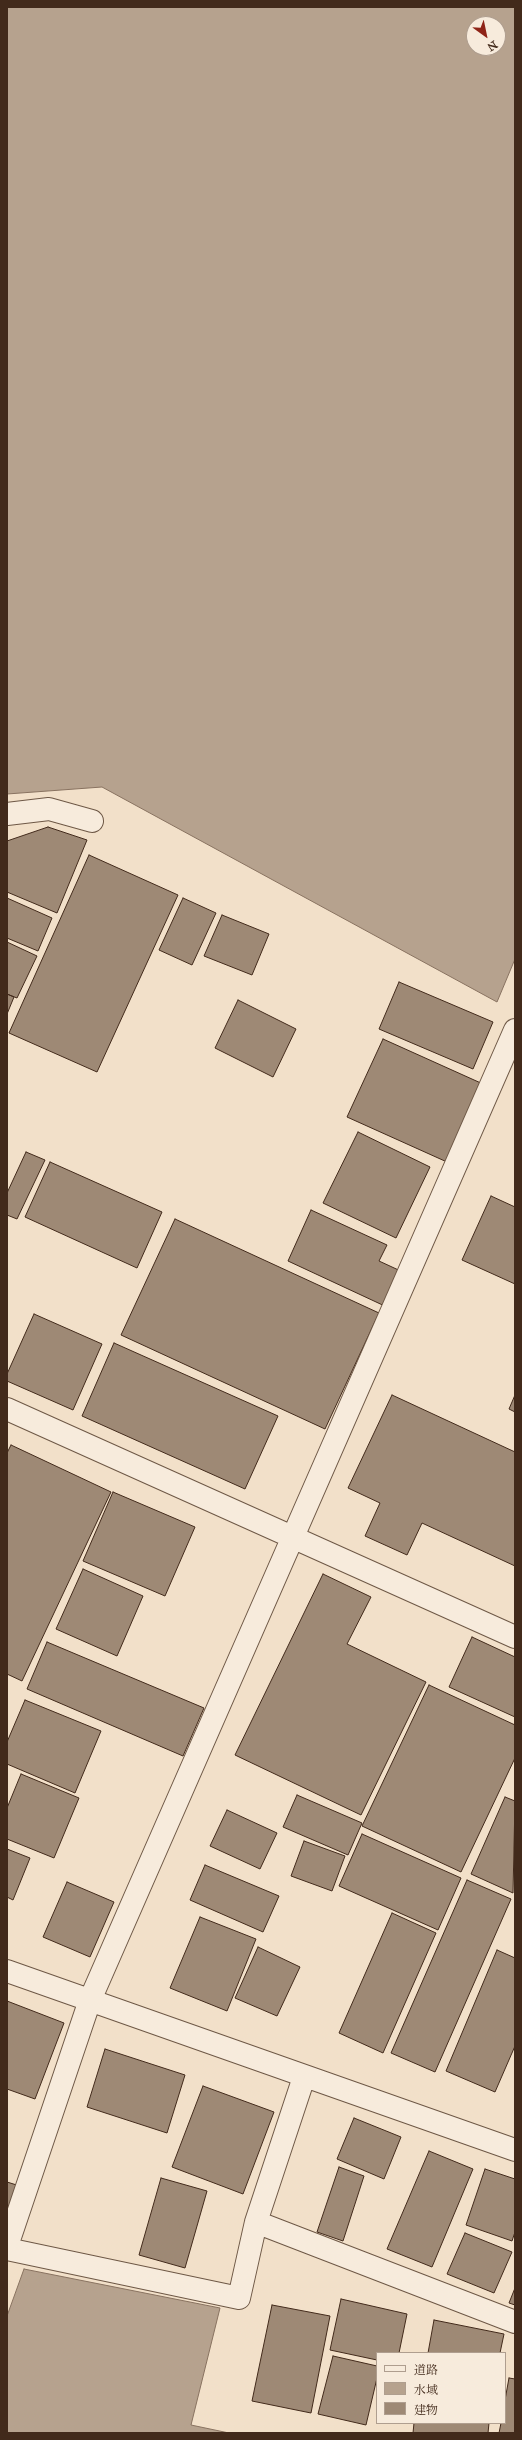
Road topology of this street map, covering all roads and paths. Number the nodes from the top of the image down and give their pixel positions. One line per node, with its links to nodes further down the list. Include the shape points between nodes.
1 (7, 814): 2 (street, via 49,809)
2 (92, 822)
3 (515, 1030): 5 (street)
4 (7, 1409): 5 (street)
5 (294, 1536): 6 (street); 8 (street)
6 (515, 1637)
7 (7, 1970): 8 (street)
8 (90, 2000): 9 (street); 12 (street)
9 (304, 2077): 10 (street); 11 (street)
10 (515, 2150)
11 (256, 2222): 12 (street, via 239,2298); 13 (street)
12 (7, 2247)
13 (515, 2322)

